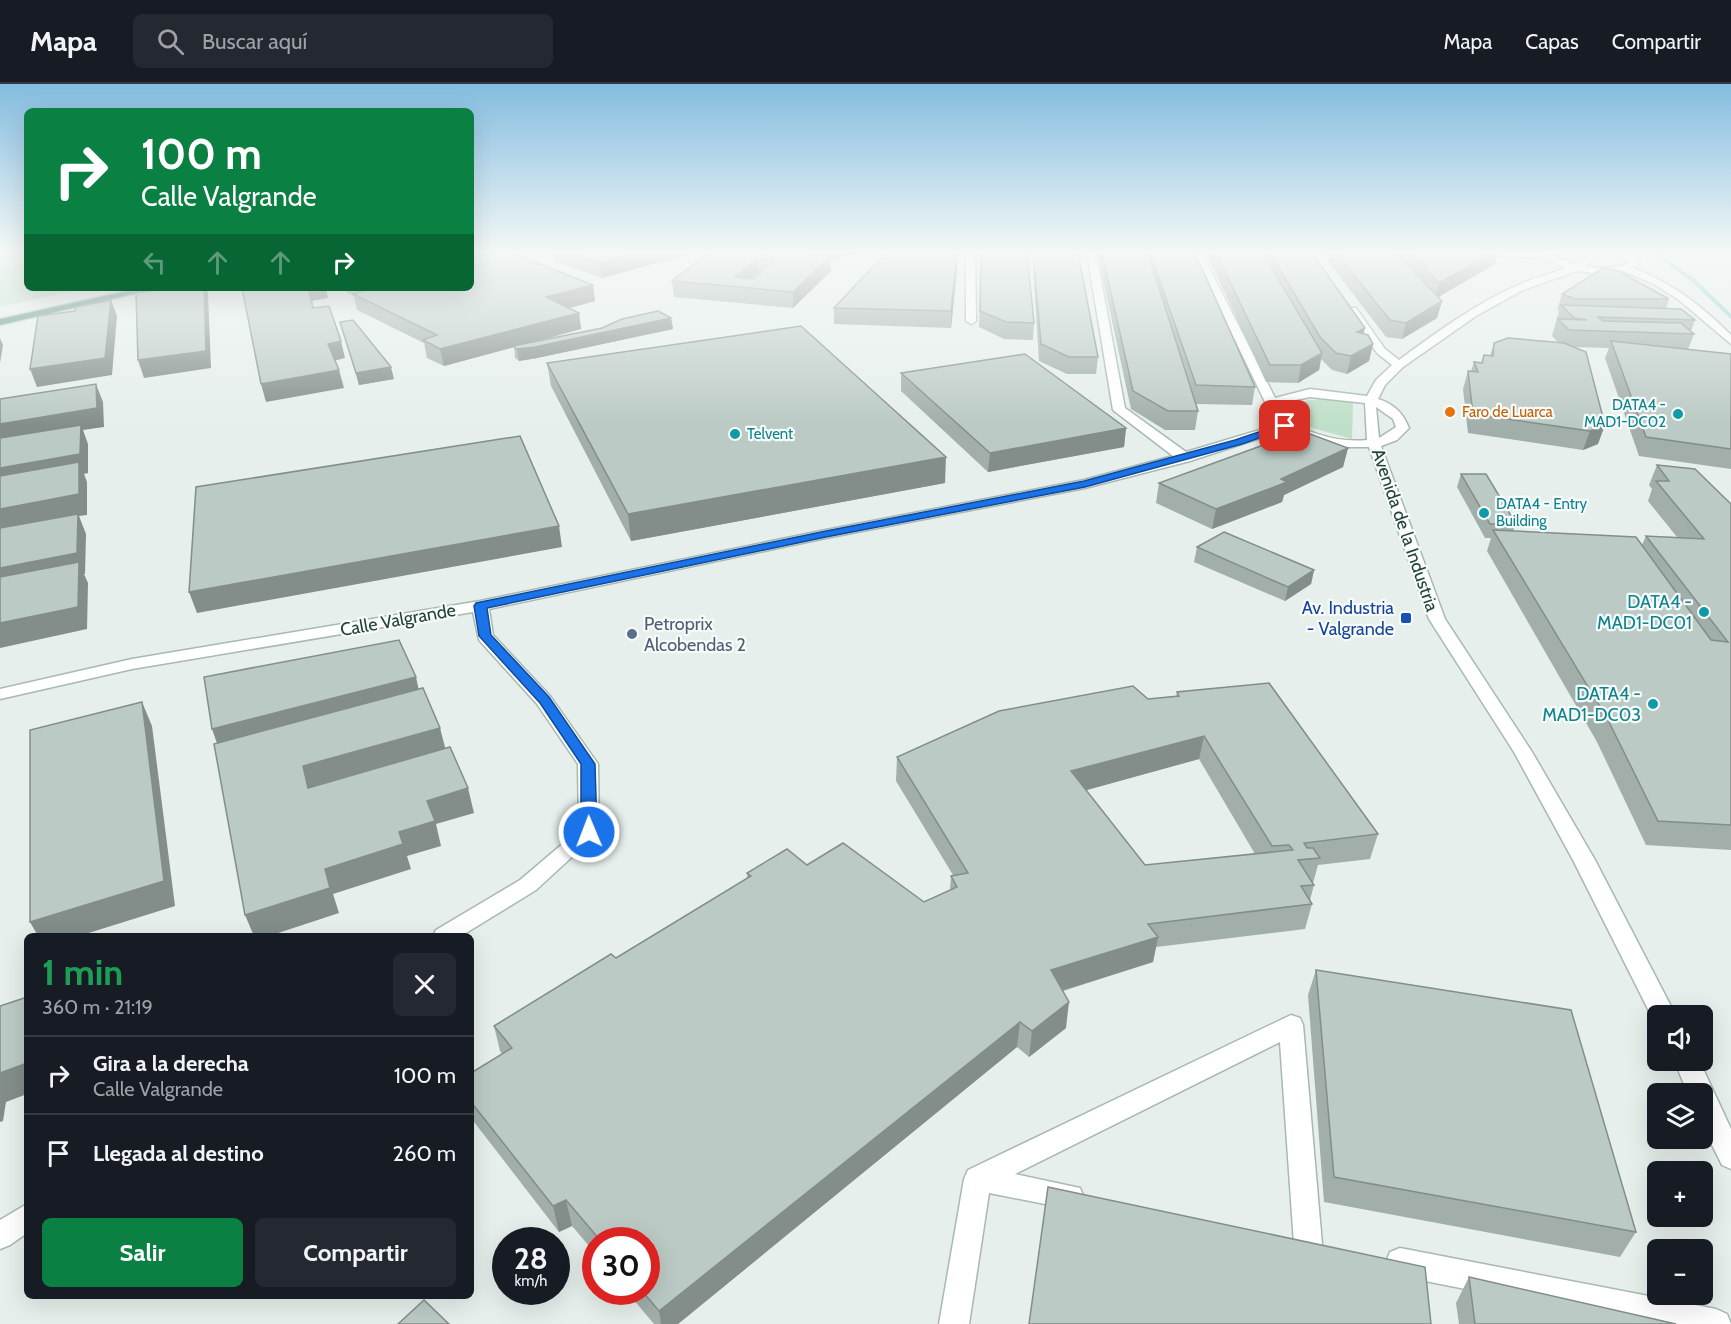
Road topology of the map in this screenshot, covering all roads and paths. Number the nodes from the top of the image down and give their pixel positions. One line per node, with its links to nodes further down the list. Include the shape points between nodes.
1 (19, 311): 9 (highway)
2 (51, 311): 11 (highway)
3 (971, 311): 10 (street)
4 (1101, 311): 18 (street, via 1119,410)
5 (1226, 311): 15 (street)
6 (1351, 311): 13 (street, via 1381,351)
7 (1480, 311): 13 (street)
8 (1701, 311): 12 (street)
9 (0, 315)
10 (971, 321)
11 (0, 322)
12 (1731, 341)
13 (1399, 365): 14 (street, via 1385,376)
14 (1369, 400): 15 (street, via 1310,393 1294,395); 17 (street, Avenida de la Industria); 17 (street, via 1395,412 1403,428 1398,434)
15 (1273, 406): 16 (street, via 1276,419)
16 (1285, 426): 17 (street, via 1334,442); 18 (street, Calle Valgrande)
17 (1374, 443): 22 (street, Avenida de la Industria, via 1437,619 1523,752)
18 (1185, 458): 19 (street, Calle Valgrande, via 1085,484)
19 (480, 606): 20 (street, Calle Valgrande, via 132,664); 21 (street, via 485,636 544,700 588,764 589,832 528,885)
20 (0, 694)
21 (449, 933)
22 (1658, 1005)
23 (1713, 1119): 24 (street)
24 (1731, 1157)
25 (978, 1179): 26 (street); 29 (street, via 1291,1025); 31 (street)
26 (1096, 1202)
27 (24, 1219): 28 (street)
28 (0, 1236)
29 (1307, 1244)
30 (1376, 1258): 32 (street, via 1423,1278)
31 (954, 1324)
32 (1716, 1324)

